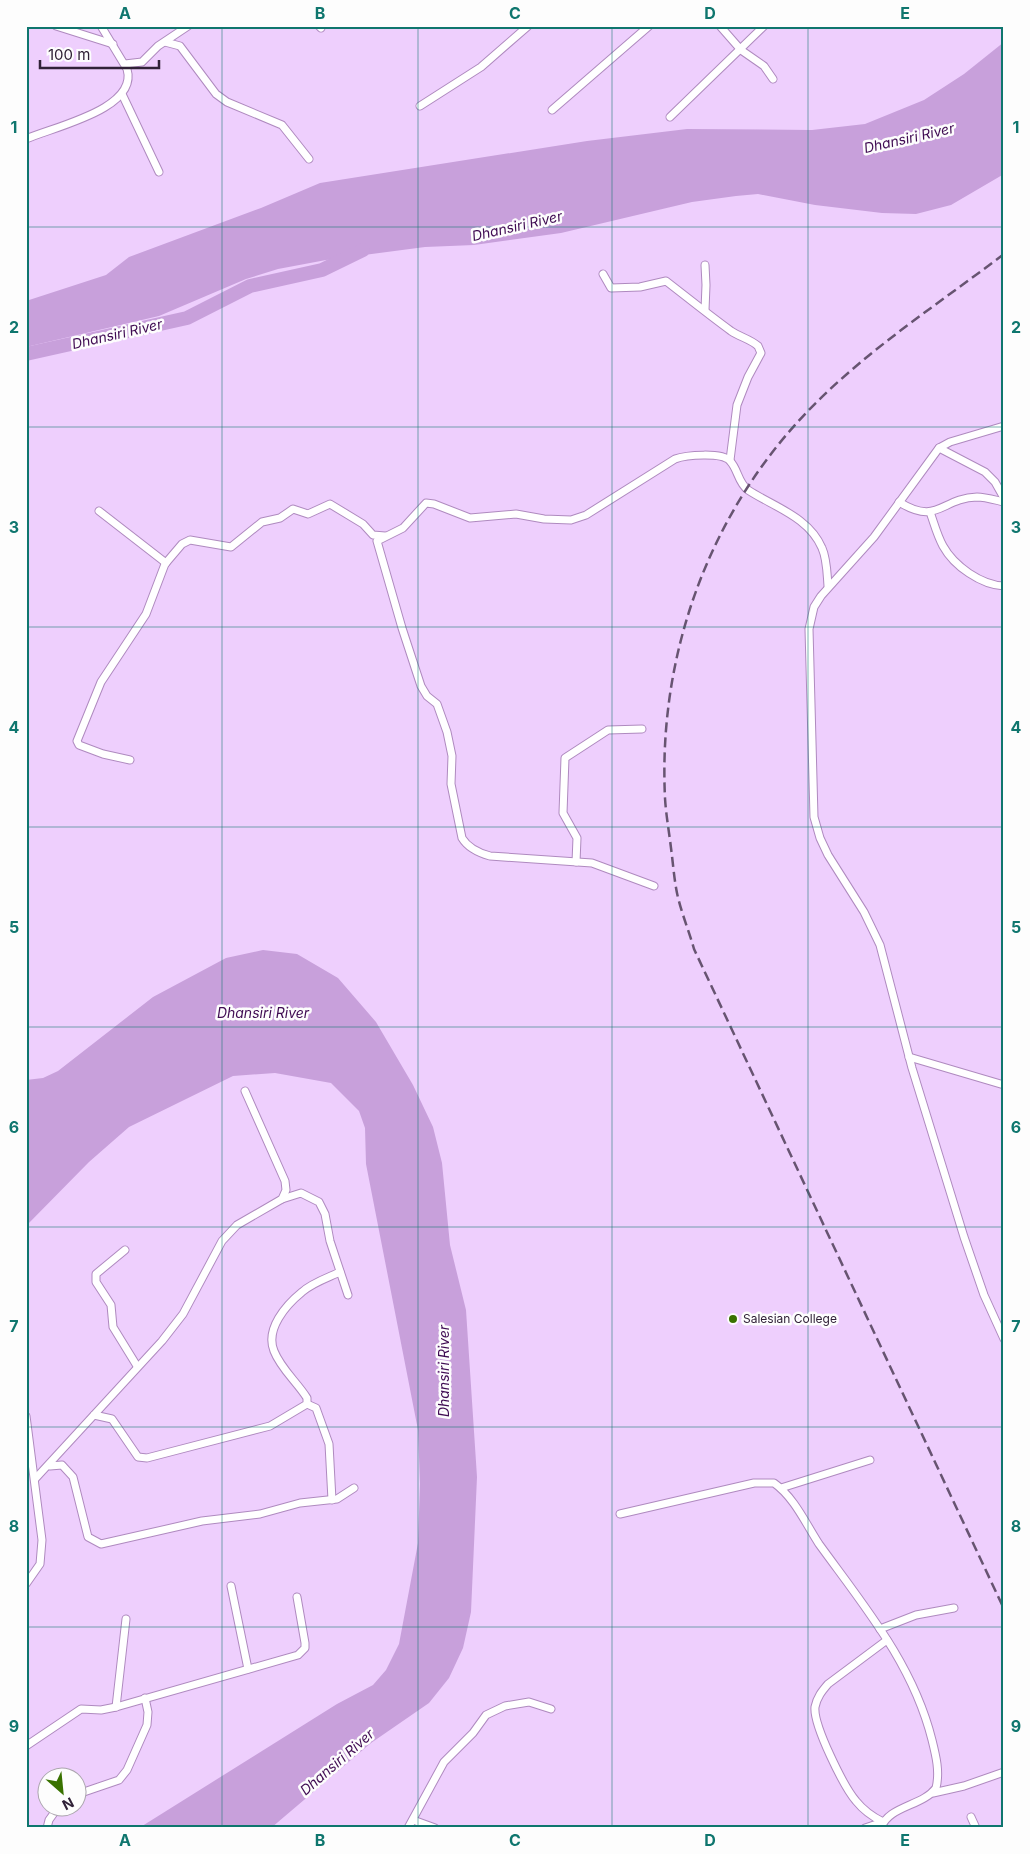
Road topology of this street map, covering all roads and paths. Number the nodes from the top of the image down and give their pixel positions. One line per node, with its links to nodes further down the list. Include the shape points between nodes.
1 (56, 26): 9 (street)
2 (101, 26): 9 (street)
3 (188, 26): 8 (street)
4 (528, 26): 14 (street, via 481,67)
5 (649, 26): 15 (street)
6 (720, 26): 10 (street)
7 (764, 26): 10 (street)
8 (165, 42): 11 (street, via 142,62); 18 (street, via 180,46 209,86 222,98 282,125)
9 (113, 44): 11 (street)
10 (741, 50): 12 (street, via 764,66); 16 (street)
11 (125, 64): 13 (street, via 129,76)
12 (773, 79)
13 (122, 94): 17 (street, via 100,111); 19 (street)
14 (420, 106)
15 (552, 110)
16 (670, 117)
17 (26, 139)
18 (309, 159)
19 (159, 172)
20 (704, 265): 22 (street)
21 (603, 274): 22 (street, via 611,288 640,287 666,281)
22 (705, 310): 25 (street, via 760,349 737,405)
23 (1004, 426): 24 (street)
24 (939, 448): 26 (street, via 985,472); 27 (street)
25 (730, 460): 31 (street, via 721,456 681,457 586,515 571,520 516,514 470,518 426,503 407,525); 33 (street, via 746,489 797,518 808,528 821,547)
26 (1004, 498)
27 (899, 502): 30 (street, via 912,510); 33 (street, via 874,537)
28 (1004, 502): 30 (street, via 976,497)
29 (99, 512): 32 (street)
30 (930, 512): 34 (street, via 944,547 956,561 985,584)
31 (388, 536): 32 (street, via 373,535 363,524 330,504 308,514 293,509 280,518 262,522 231,547 187,541); 37 (street, via 377,544 422,690 437,704 447,732 452,756 451,784 462,838 472,849 490,856)
32 (166, 563): 36 (street, via 146,614 101,682 77,741 79,745 103,754)
33 (828, 586): 39 (street, via 814,607 809,630 814,817 828,855 864,912 880,945)
34 (1004, 586)
35 (642, 729): 37 (street, via 608,730 565,758 562,813 577,838)
36 (130, 760)
37 (576, 862): 38 (street, via 604,866)
38 (654, 886)
39 (910, 1057): 40 (street); 46 (street, via 984,1295)
40 (1004, 1085)
41 (245, 1091): 42 (street, via 284,1181 286,1190)
42 (282, 1200): 44 (street, via 301,1193 319,1202); 47 (street, via 237,1225 222,1241 183,1314)
43 (125, 1250): 47 (street, via 96,1274 96,1282 111,1305 113,1327)
44 (340, 1272): 45 (street); 48 (street, via 302,1291 272,1332 274,1350 304,1392)
45 (348, 1295)
46 (1004, 1339)
47 (137, 1366): 49 (street)
48 (307, 1404): 49 (street, via 270,1426 148,1458 138,1457 112,1419); 58 (street, via 316,1408 329,1444)
49 (94, 1415): 53 (street)
50 (26, 1416): 52 (street)
51 (870, 1460): 57 (street)
52 (34, 1466): 54 (street); 55 (street)
53 (49, 1466): 55 (street); 58 (street, via 62,1465 71,1472 88,1538 101,1544 202,1521)
54 (26, 1469)
55 (35, 1479): 60 (street, via 42,1554 40,1564)
56 (354, 1488): 58 (street)
57 (781, 1488): 59 (street, via 774,1483 754,1483); 65 (street)
58 (332, 1500)
59 (620, 1514)
60 (26, 1584)
61 (231, 1586): 67 (street)
62 (297, 1597): 67 (street, via 306,1643 303,1652)
63 (954, 1608): 65 (street, via 916,1614)
64 (126, 1619): 69 (street)
65 (880, 1628): 66 (street)
66 (887, 1640): 74 (street, via 912,1680 927,1721 937,1759 938,1779); 78 (street, via 828,1684 815,1706 823,1738 851,1794)
67 (248, 1668): 68 (street)
68 (145, 1698): 69 (street); 73 (street, via 148,1724 127,1770 119,1780)
69 (116, 1707): 71 (street, via 81,1709)
70 (551, 1708): 77 (street, via 530,1702 505,1706 486,1715 473,1734 444,1762)
71 (26, 1746)
72 (1004, 1772): 74 (street)
73 (88, 1791)
74 (932, 1793): 78 (street)
75 (54, 1816): 79 (street)
76 (971, 1817): 83 (street)
77 (413, 1820): 80 (street); 81 (street)
78 (882, 1825): 82 (street)
79 (47, 1828)
80 (408, 1828)
81 (435, 1828)
82 (865, 1828)
83 (976, 1828)

